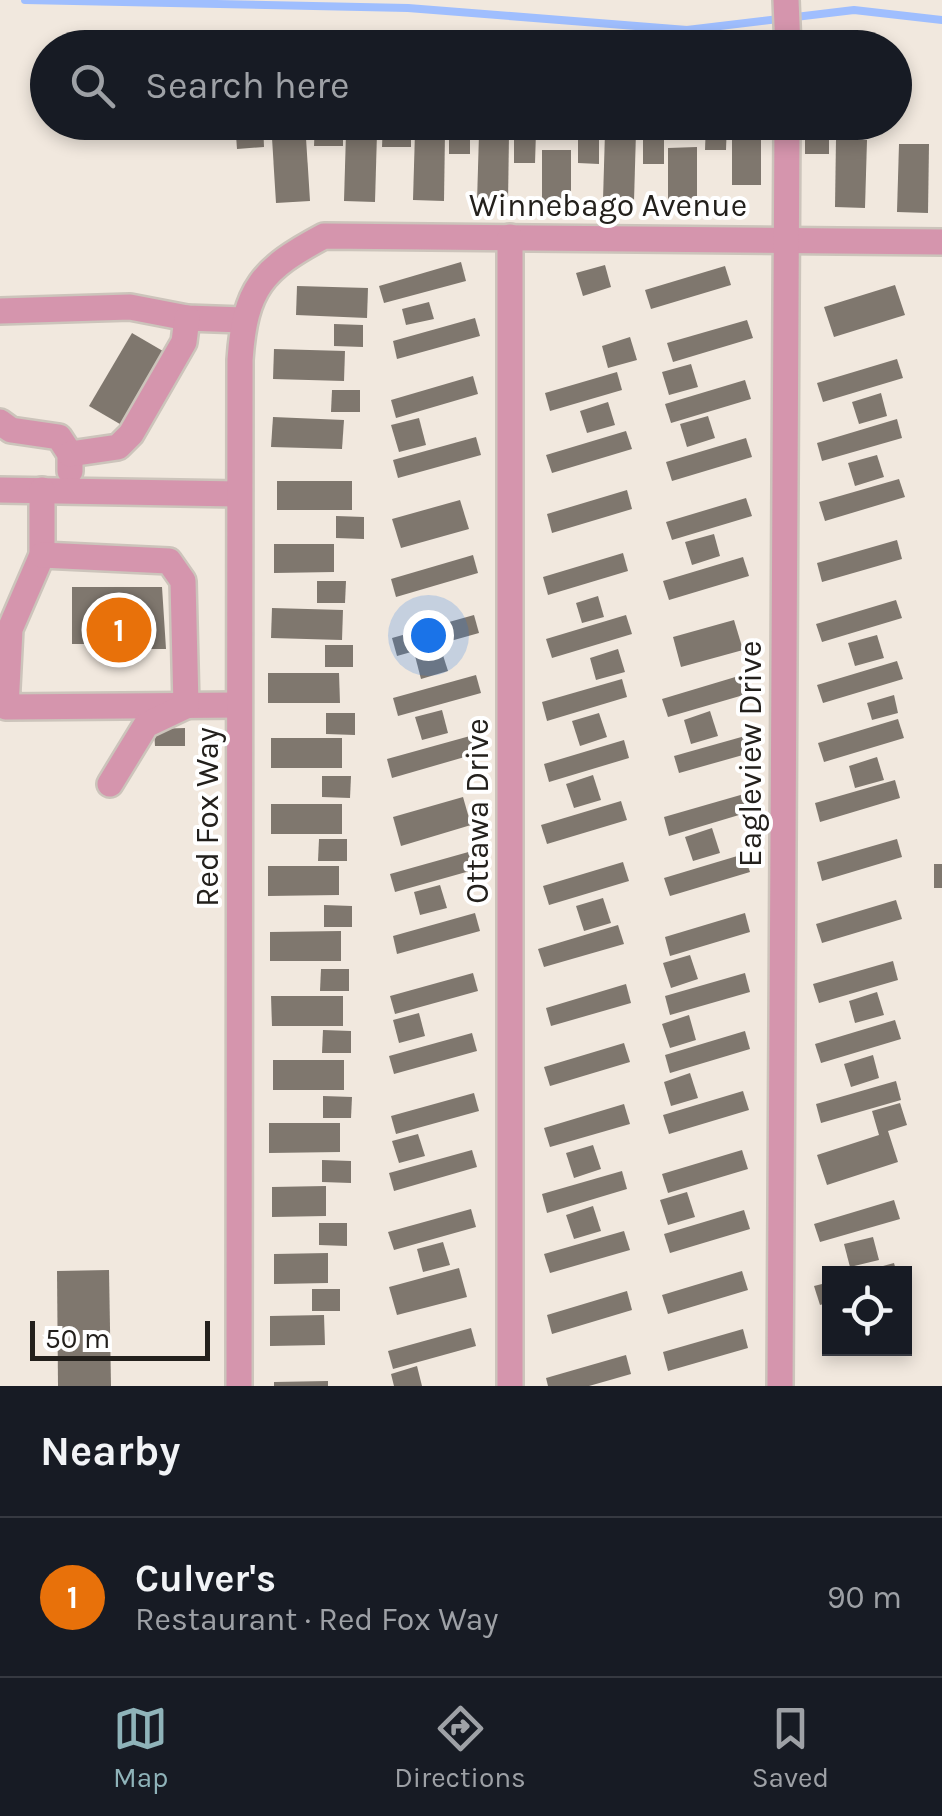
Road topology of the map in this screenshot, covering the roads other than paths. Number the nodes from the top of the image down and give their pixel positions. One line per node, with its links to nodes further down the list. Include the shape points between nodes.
1 (786, 2): 2 (street)
2 (787, 30)
3 (787, 140): 5 (street, Eagleview Drive)
4 (510, 236): 5 (street, Winnebago Avenue); 7 (street, Winnebago Avenue, via 324,236); 22 (street, Ottawa Drive)
5 (785, 239): 6 (street, Winnebago Avenue); 23 (street, Eagleview Drive)
6 (942, 242)
7 (280, 259): 10 (street, Red Fox Way)
8 (0, 311): 9 (street, via 130,308)
9 (187, 318): 10 (street); 12 (street, via 184,342 131,434 118,448)
10 (243, 320): 16 (street, Red Fox Way)
11 (0, 422): 12 (street, via 26,434 52,434)
12 (70, 454): 15 (street)
13 (0, 490): 14 (street)
14 (42, 490): 15 (street); 17 (street)
15 (70, 491): 16 (street)
16 (239, 494): 18 (street, Red Fox Way)
17 (42, 555): 19 (street, via 169,561 183,582); 19 (street, via 10,629 6,708)
18 (239, 705): 19 (street); 21 (street, Red Fox Way)
19 (186, 706): 20 (street, via 146,725)
20 (110, 784)
21 (239, 1386)
22 (510, 1386)
23 (780, 1386)

